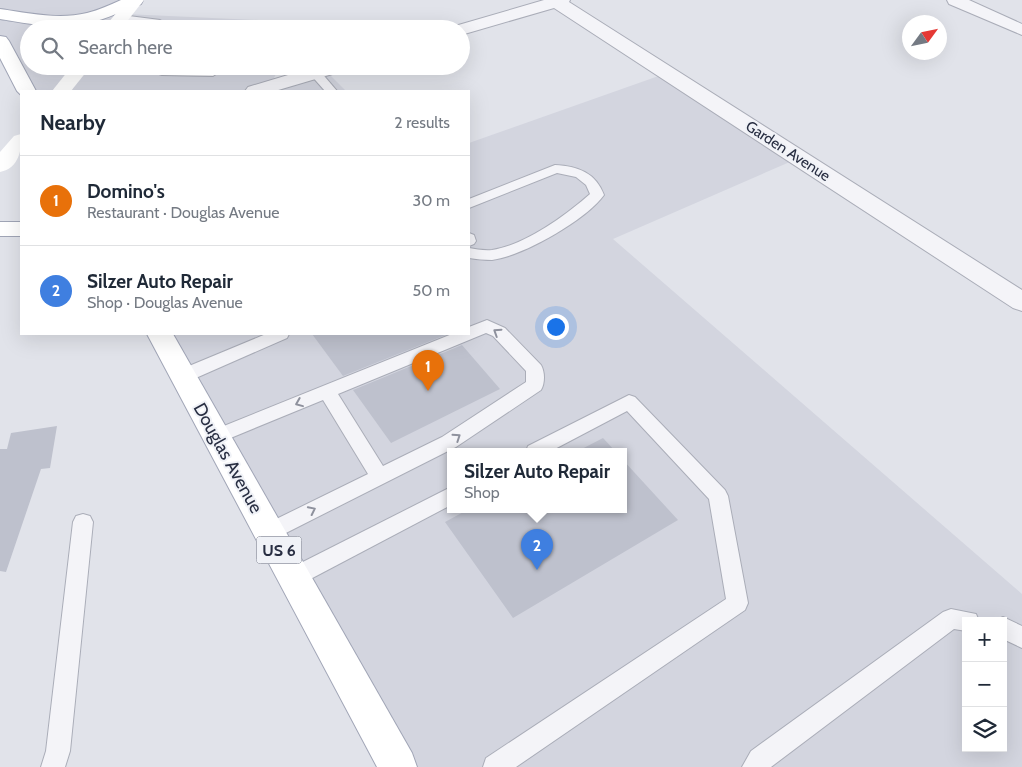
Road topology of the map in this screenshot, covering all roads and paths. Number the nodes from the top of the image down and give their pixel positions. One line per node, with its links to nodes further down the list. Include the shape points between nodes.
1 (136, 0): 6 (main road); 7 (main road)
2 (956, 0): 9 (street)
3 (558, 1): 8 (street); 24 (street, Garden Avenue)
4 (0, 14): 5 (main road)
5 (43, 20)
6 (77, 20)
7 (120, 20)
8 (470, 27)
9 (1022, 30)
10 (0, 41): 14 (main road)
11 (74, 75): 15 (main road)
12 (308, 75): 16 (street)
13 (317, 75): 17 (lane)
14 (26, 90)
15 (62, 90)
16 (258, 90)
17 (330, 90)
18 (20, 141): 19 (main road)
19 (0, 166)
20 (470, 204): 23 (lane, via 555,169 568,169 582,175 594,184 597,195 568,220 525,243 494,255)
21 (0, 229): 22 (main road)
22 (20, 229)
23 (470, 253)
24 (1022, 302)
25 (470, 333): 33 (lane, one-way to 25, via 449,442 535,385 535,369 500,332 487,326)
26 (161, 335): 29 (main road, Douglas Avenue / US 6)
27 (279, 335): 29 (lane)
28 (465, 335): 30 (lane, one-way to 30)
29 (184, 376): 31 (main road, Douglas Avenue / US 6)
30 (327, 392): 31 (lane, one-way to 31); 33 (lane)
31 (216, 437): 36 (main road, Douglas Avenue / US 6)
32 (541, 448): 43 (lane, via 630,402 718,496 737,603)
33 (380, 477): 36 (lane, one-way to 33)
34 (447, 497): 37 (lane)
35 (83, 522): 41 (lane, via 58,751)
36 (269, 532): 37 (main road, Douglas Avenue / US 6)
37 (294, 577): 42 (main road, Douglas Avenue / US 6)
38 (962, 620): 44 (lane, via 951,619)
39 (1007, 629): 40 (lane)
40 (1022, 638)
41 (53, 767)
42 (398, 767)
43 (495, 767)
44 (754, 767)

